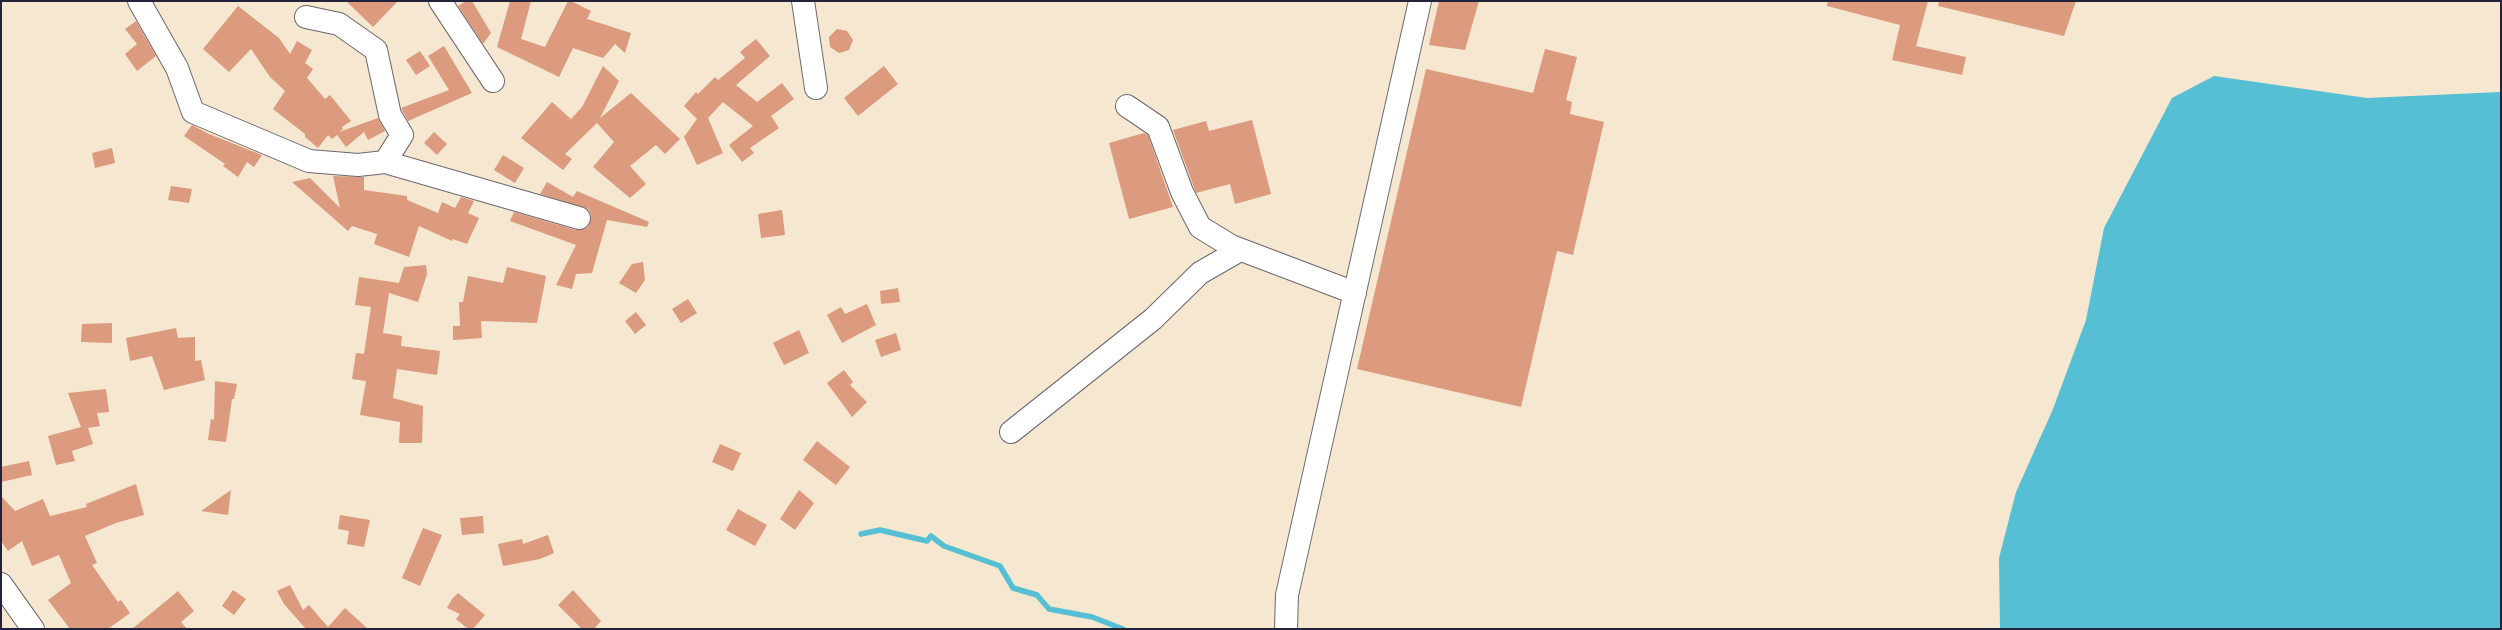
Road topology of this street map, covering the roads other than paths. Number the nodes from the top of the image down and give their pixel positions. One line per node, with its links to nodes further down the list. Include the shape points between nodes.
1 (139, 1): 9 (street, via 177,68 193,112 309,161 358,165)
2 (440, 1): 6 (street)
3 (803, 1): 7 (street)
4 (1420, 1): 12 (street)
5 (306, 17): 9 (street, via 339,24 376,50 390,115 402,135)
6 (493, 81)
7 (816, 88)
8 (1127, 106): 11 (street, via 1158,127 1182,192 1200,227)
9 (386, 162): 10 (street)
10 (579, 218)
11 (1240, 250): 12 (street); 13 (street, via 1200,273 1153,319)
12 (1355, 293): 16 (street, via 1287,595)
13 (1011, 432)
14 (1, 584): 15 (street)
15 (33, 629)
16 (1286, 629)

